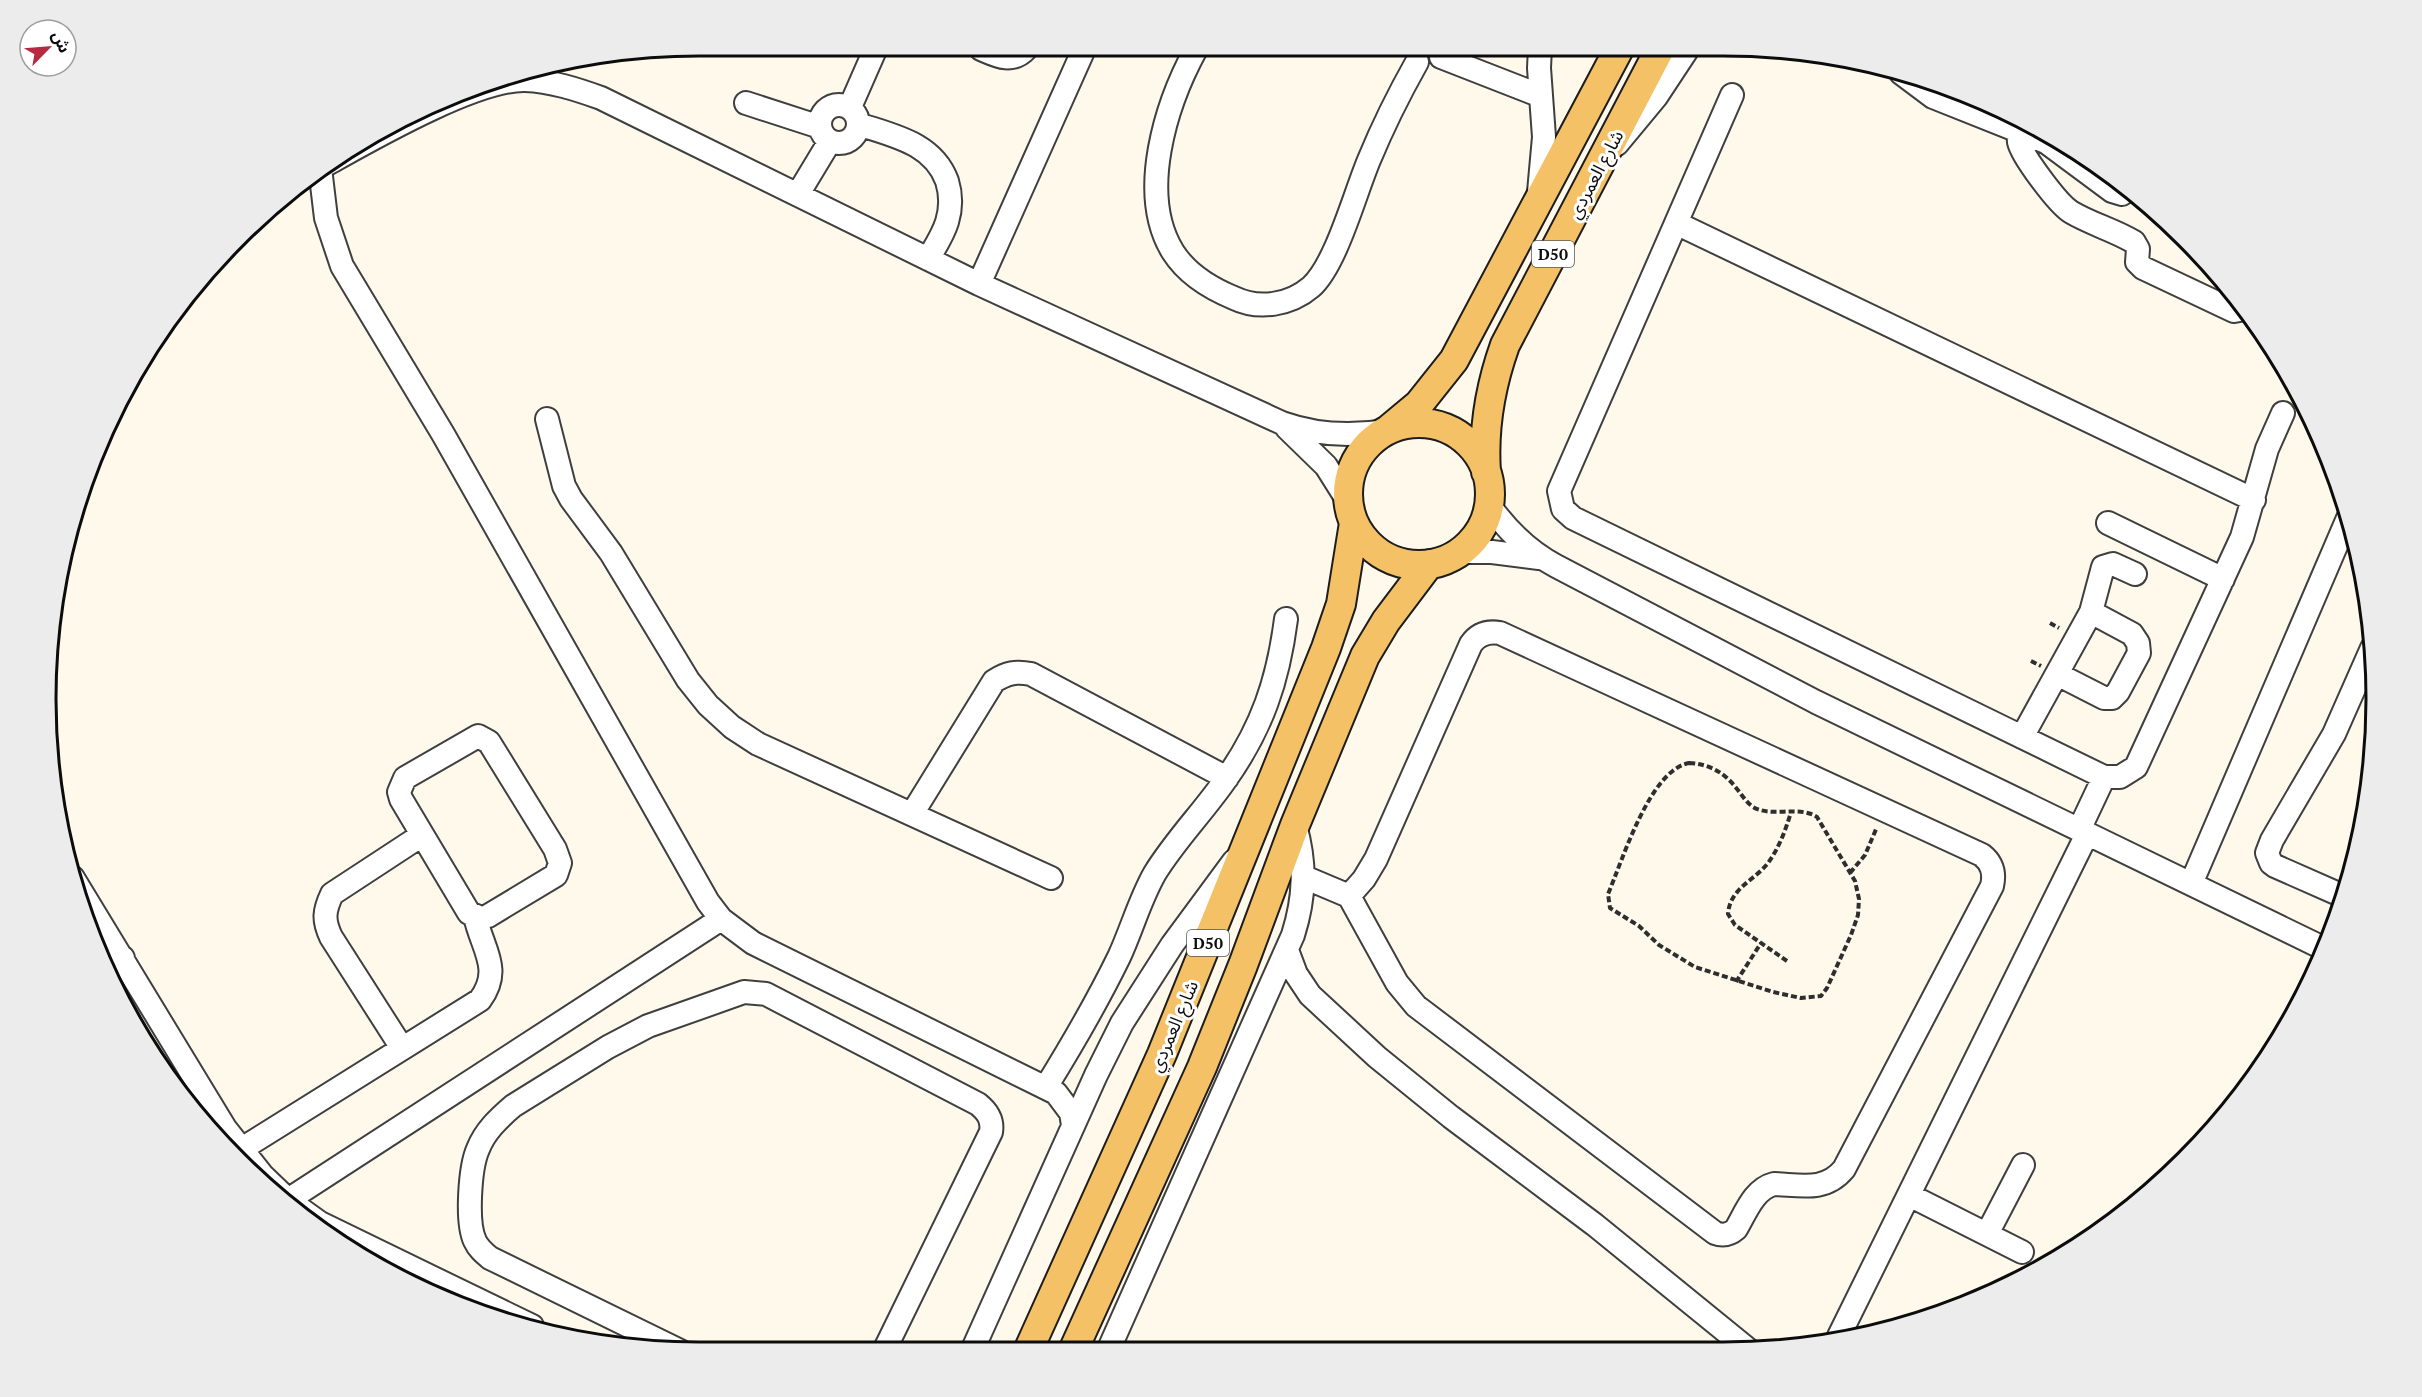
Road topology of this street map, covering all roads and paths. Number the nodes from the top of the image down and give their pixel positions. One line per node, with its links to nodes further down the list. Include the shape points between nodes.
1 (873, 56): 19 (street)
2 (1003, 56): 3 (street)
3 (1017, 56)
4 (1081, 56): 31 (street)
5 (1192, 56): 6 (street, via 1159,148 1156,176 1164,234 1174,254 1205,283 1242,302 1262,305 1282,303 1300,295 1321,275)
6 (1415, 56)
7 (1416, 56): 8 (street, via 1430,66)
8 (1438, 56)
9 (1450, 56): 17 (street)
10 (1540, 56): 17 (street)
11 (1615, 56): 28 (main road, شارع العمردي / D50)
12 (1656, 56): 24 (main road, شارع العمردي / D50)
13 (1683, 56): 24 (street, via 1641,118)
14 (532, 77): 26 (street, via 601,98)
15 (1919, 86): 20 (street, via 1933,97)
16 (1732, 95): 29 (street)
17 (1541, 96): 28 (street, via 1544,137)
18 (746, 103): 22 (street)
19 (854, 116): 22 (street, via 856,133 849,140 840,143); 22 (street, via 841,104 832,105 820,118); 30 (street, via 920,146 934,157 943,172 950,206 947,222)
20 (2014, 125)
21 (2022, 129): 32 (street, via 2019,144 2058,201 2070,211 2134,242 2143,268)
22 (825, 134): 26 (street)
23 (2062, 152): 27 (street, via 2112,191)
24 (1606, 156): 37 (main road, شارع العمردي / D50, via 1505,345 1488,408)
25 (321, 178): 69 (street, via 326,218 342,266)
26 (798, 194): 30 (street)
27 (2122, 194)
28 (1538, 201): 36 (main road, شارع العمردي / D50, via 1454,360 1419,404)
29 (1676, 223): 38 (street); 52 (street, via 1559,491 1563,510 1572,518)
30 (928, 259): 31 (street)
31 (979, 284): 35 (street)
32 (2237, 311)
33 (2283, 413): 38 (street, via 2267,449)
34 (547, 419): 57 (street, via 571,500 611,553 688,680 708,705 758,744)
35 (1282, 423): 36 (street, via 1332,435); 40 (street, via 1338,483)
36 (1387, 430): 37 (main road, via 1419,423 1447,429 1471,447); 40 (main road, via 1373,439 1356,461 1351,474)
37 (1486, 472): 39 (main road)
38 (2254, 500): 47 (street)
39 (1489, 506): 43 (main road, via 1479,532); 44 (street)
40 (1351, 512): 45 (main road, via 1360,534 1379,553 1403,563); 61 (main road, شارع العمردي / D50, via 1341,604)
41 (2108, 523): 47 (street)
42 (2344, 528): 65 (street)
43 (1460, 552): 44 (street); 45 (main road)
44 (1541, 558): 59 (street, via 1816,702)
45 (1429, 564): 58 (main road, D50, via 1365,656)
46 (2134, 574): 48 (street, via 2106,564)
47 (2223, 579): 53 (street, via 2136,767 2120,777)
48 (2091, 612): 51 (street); 51 (street, via 2132,634 2138,643 2139,653 2118,692 2112,698 2104,698)
49 (1286, 619): 54 (street, via 1269,700 1252,738)
50 (2365, 663): 66 (street, via 2334,734 2267,853 2276,866)
51 (2057, 674): 52 (street)
52 (2022, 737): 53 (street)
53 (2104, 777): 59 (street)
54 (1227, 778): 57 (street, via 1031,674 1018,672 994,681); 81 (street, via 1155,874 1119,957)
55 (1884, 810): 62 (path, via 1865,855); 67 (street, via 1500,633 1489,632 1471,644 1376,859); 67 (street, via 1982,855 1992,869 1992,886 1844,1169 1832,1181 1816,1186 1768,1186 1757,1194 1736,1229 1726,1234 1715,1233 1416,1006 1397,983)
56 (1791, 812): 62 (path, via 1807,812 1817,817); 71 (path, via 1768,862 1738,890 1729,905 1728,914 1735,925); 76 (path, via 1758,809 1721,773 1698,763 1681,764 1654,790 1608,894 1611,908 1659,945 1695,968)
57 (912, 814): 64 (street)
58 (1295, 825): 63 (street); 98 (main road, D50, via 1202,1067)
59 (2083, 832): 65 (street); 86 (street)
60 (422, 835): 68 (street, via 469,913); 68 (street, via 401,799 401,784 473,738 486,739 561,863 556,875 488,916); 79 (street, via 332,894 325,908 325,923 331,937)
61 (1250, 841): 80 (street, via 1136,998); 97 (main road, شارع العمردي / D50, via 1162,1053)
62 (1850, 873): 76 (path, via 1858,890 1858,915 1824,993 1800,998)
63 (1304, 877): 67 (street); 73 (street, via 1299,916)
64 (1051, 878)
65 (2191, 884): 72 (street)
66 (2336, 893)
67 (1349, 896)
68 (475, 916): 79 (street, via 490,961 492,975 488,988 480,1000)
69 (721, 919): 81 (street, via 753,943); 87 (street)
70 (101, 935): 75 (street)
71 (1761, 943): 74 (path); 76 (path)
72 (2318, 946)
73 (1287, 950): 77 (street); 78 (street)
74 (1787, 961)
75 (114, 963): 83 (street)
76 (1736, 982)
77 (1310, 995): 78 (street, via 1287,990); 94 (street, via 1377,1057 1451,1117 1595,1225)
78 (1266, 997): 99 (street)
79 (402, 1048): 84 (street)
80 (1095, 1075): 81 (street, via 1072,1086); 82 (street)
81 (1046, 1087): 82 (street, via 1065,1102)
82 (1073, 1125): 96 (street)
83 (237, 1145)
84 (240, 1150)
85 (2023, 1165): 88 (street)
86 (1909, 1195): 88 (street); 92 (street)
87 (293, 1197)
88 (1987, 1234): 90 (street)
89 (361, 1245): 91 (street)
90 (2022, 1252)
91 (428, 1282)
92 (1842, 1330)
93 (658, 1340): 95 (street, via 490,1258 475,1241 472,1230 472,1164 478,1147 499,1118 608,1047 669,1017 744,992 755,992 766,994 978,1104 990,1116 991,1132)
94 (1738, 1341)
95 (888, 1342)
96 (976, 1342)
97 (1032, 1342)
98 (1077, 1342)
99 (1112, 1342)

